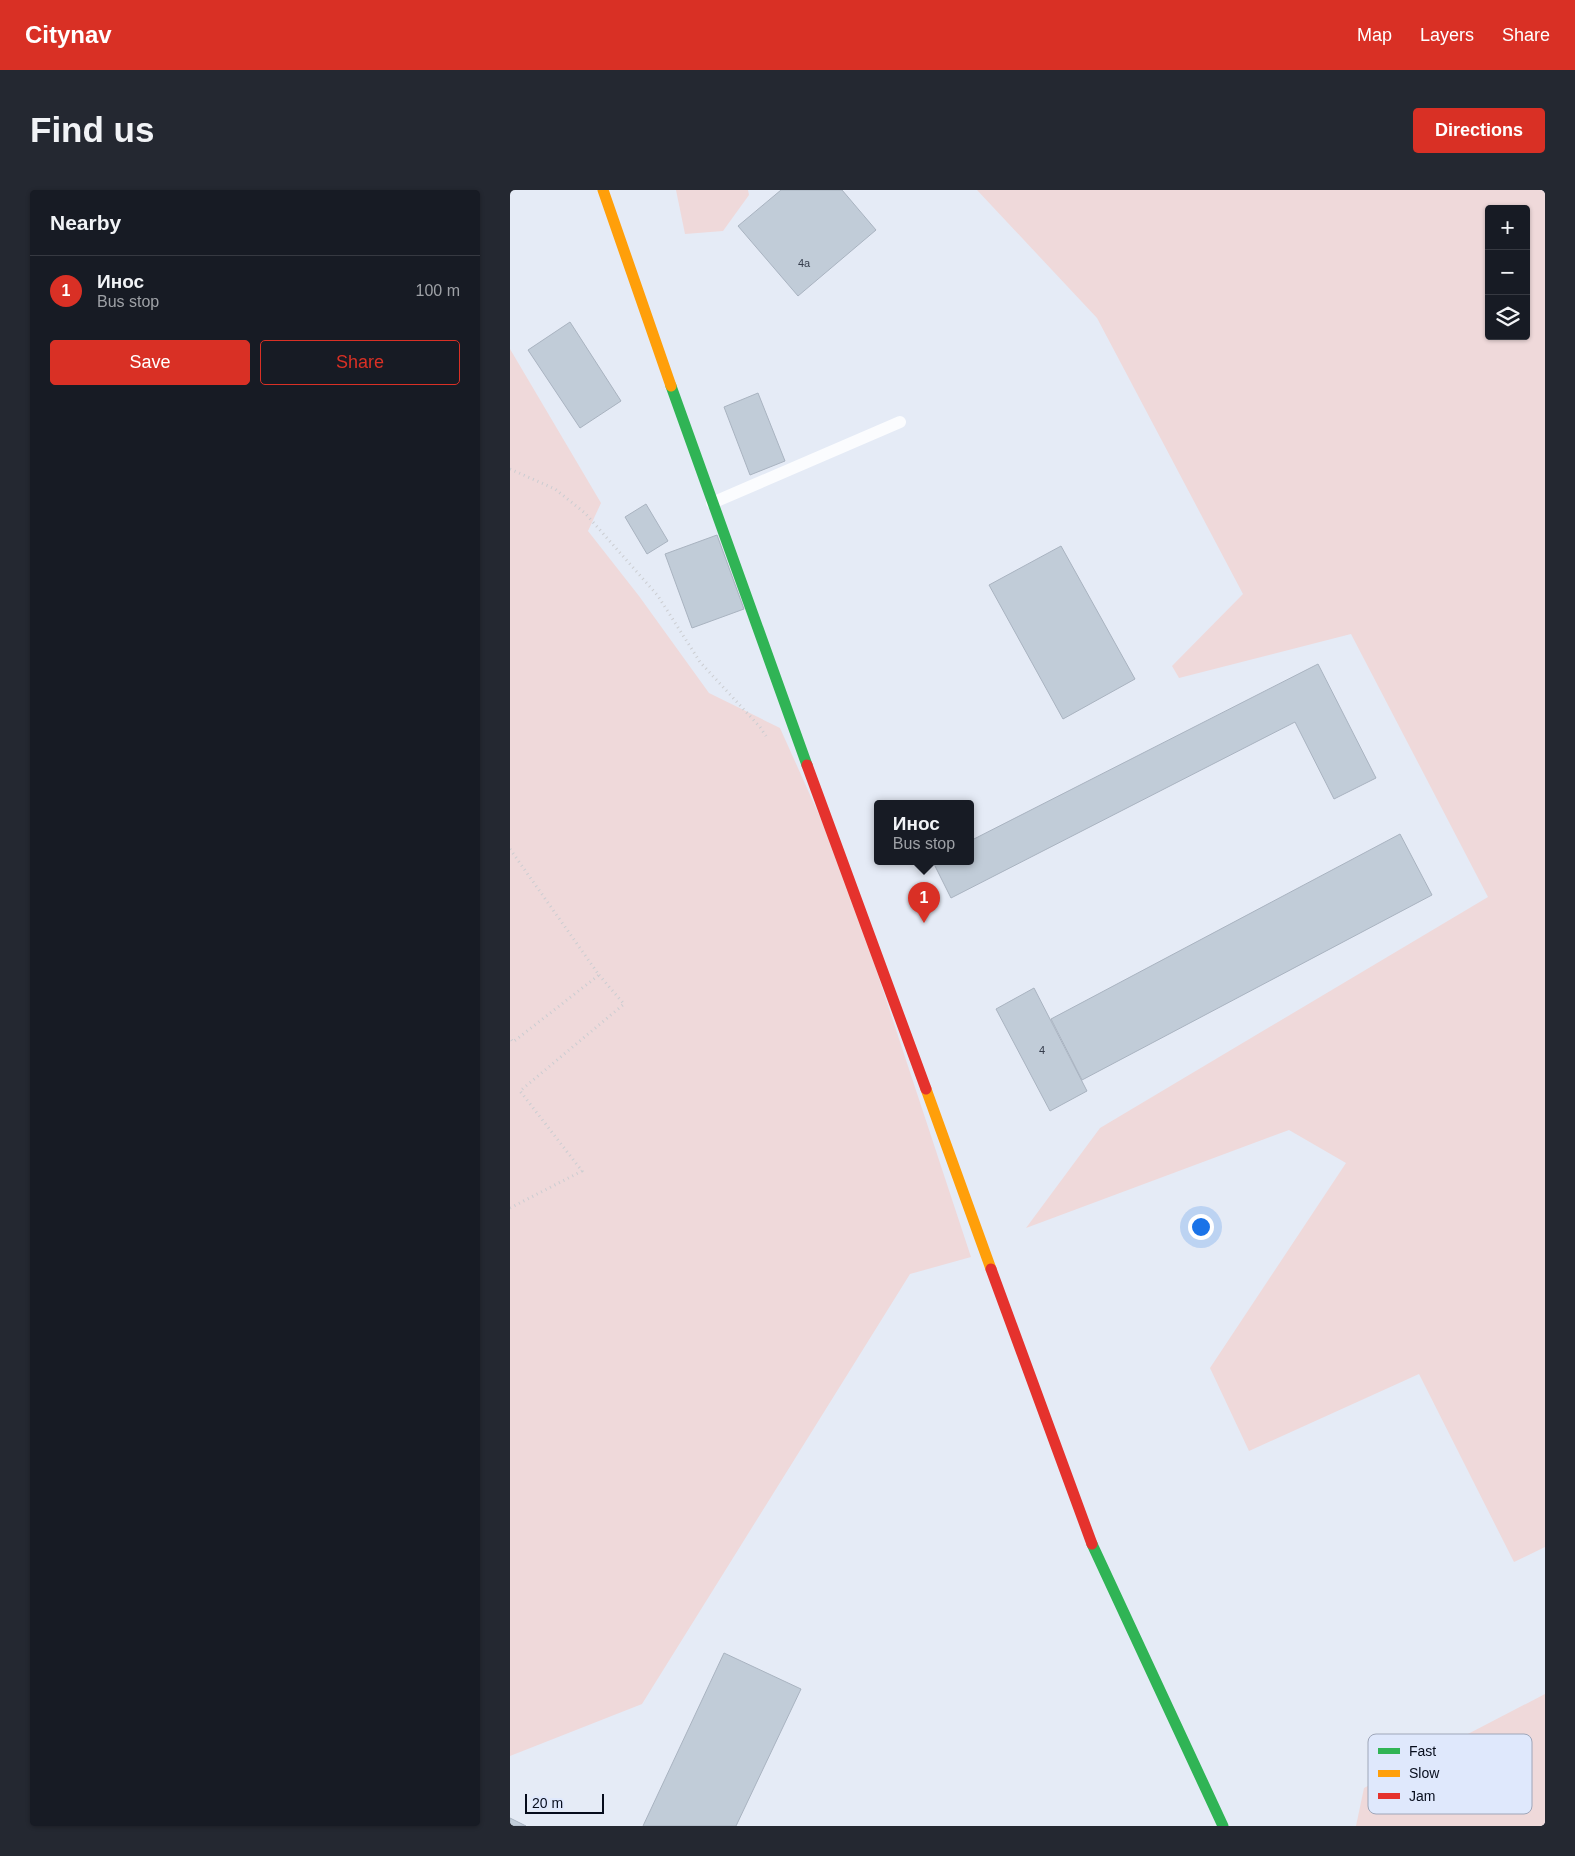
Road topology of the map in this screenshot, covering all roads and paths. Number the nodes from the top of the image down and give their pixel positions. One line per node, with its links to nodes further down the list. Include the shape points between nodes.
1 (603, 190): 4 (main road)
2 (900, 422): 4 (lane)
3 (510, 469): 5 (path, via 555,489 585,513 658,596 700,662 760,726)
4 (712, 503): 10 (main road, via 1092,1544)
5 (769, 741)
6 (510, 849): 7 (path)
7 (599, 975): 8 (path, via 513,1042); 9 (path, via 624,1004 520,1091 582,1171)
8 (510, 1038)
9 (510, 1208)
10 (1223, 1826)

